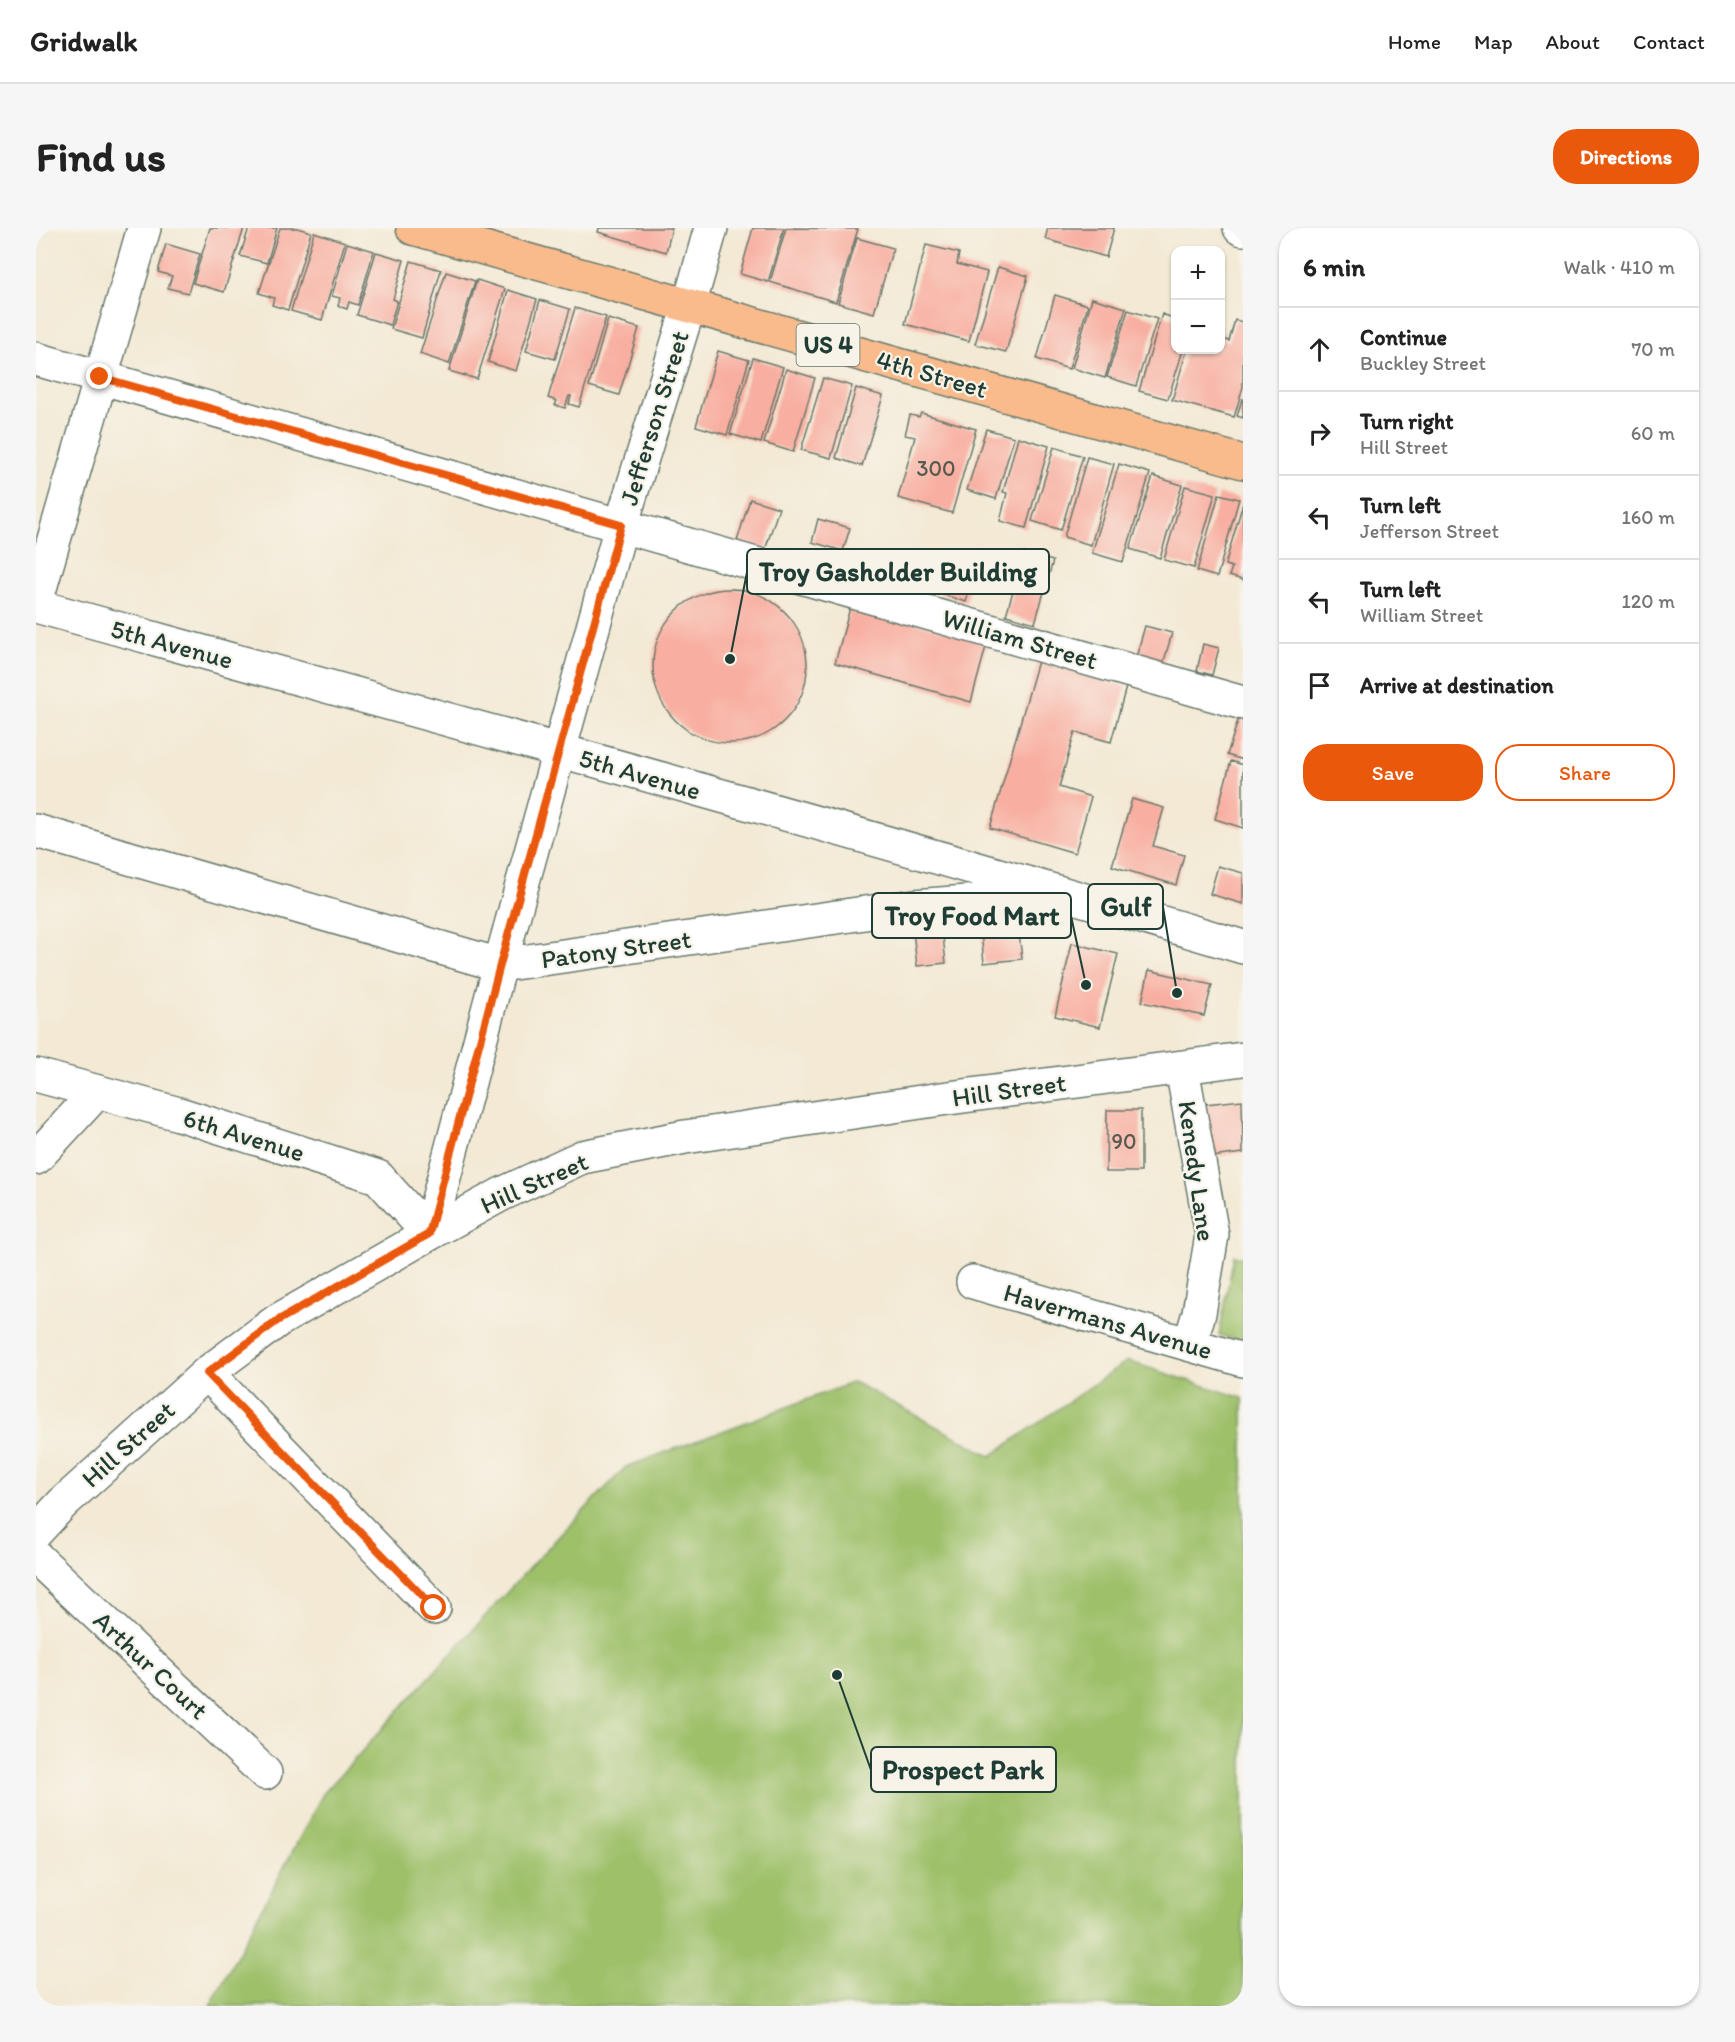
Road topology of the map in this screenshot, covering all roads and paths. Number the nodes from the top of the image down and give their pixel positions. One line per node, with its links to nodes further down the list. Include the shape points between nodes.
1 (144, 228): 6 (street)
2 (413, 228): 4 (main road, 4th Street / US 4)
3 (711, 228): 4 (street, Jefferson Street)
4 (689, 306): 7 (main road, 4th Street / US 4); 8 (street, Jefferson Street)
5 (36, 359): 6 (street, William Street)
6 (100, 377): 8 (street, William Street); 9 (street)
7 (1243, 462)
8 (621, 525): 10 (street, William Street); 11 (street, Jefferson Street)
9 (36, 604): 11 (street, 5th Avenue)
10 (1243, 703)
11 (559, 750): 13 (street, 5th Avenue); 15 (street, Jefferson Street)
12 (36, 831): 15 (street, Patony Street)
13 (1069, 895): 14 (street, 5th Avenue); 15 (street, Patony Street, via 914,906)
14 (1243, 947)
15 (500, 965): 21 (street, Jefferson Street)
16 (1243, 1059): 17 (street, Hill Street)
17 (1182, 1068): 21 (street, Hill Street, via 941,1099 685,1137 582,1157); 23 (street, Kenedy Lane, via 1212,1235)
18 (36, 1075): 19 (street, 6th Avenue)
19 (97, 1092): 20 (street); 21 (street, 6th Avenue, via 378,1177)
20 (36, 1158)
21 (429, 1234): 25 (street, Hill Street, via 277,1321)
22 (973, 1282): 23 (street, Havermans Avenue)
23 (1190, 1344): 24 (street, Havermans Avenue)
24 (1243, 1359)
25 (207, 1373): 26 (street, Hill Street); 28 (street)
26 (36, 1532)
27 (36, 1557): 29 (street, Arthur Court)
28 (434, 1608)
29 (265, 1773)

